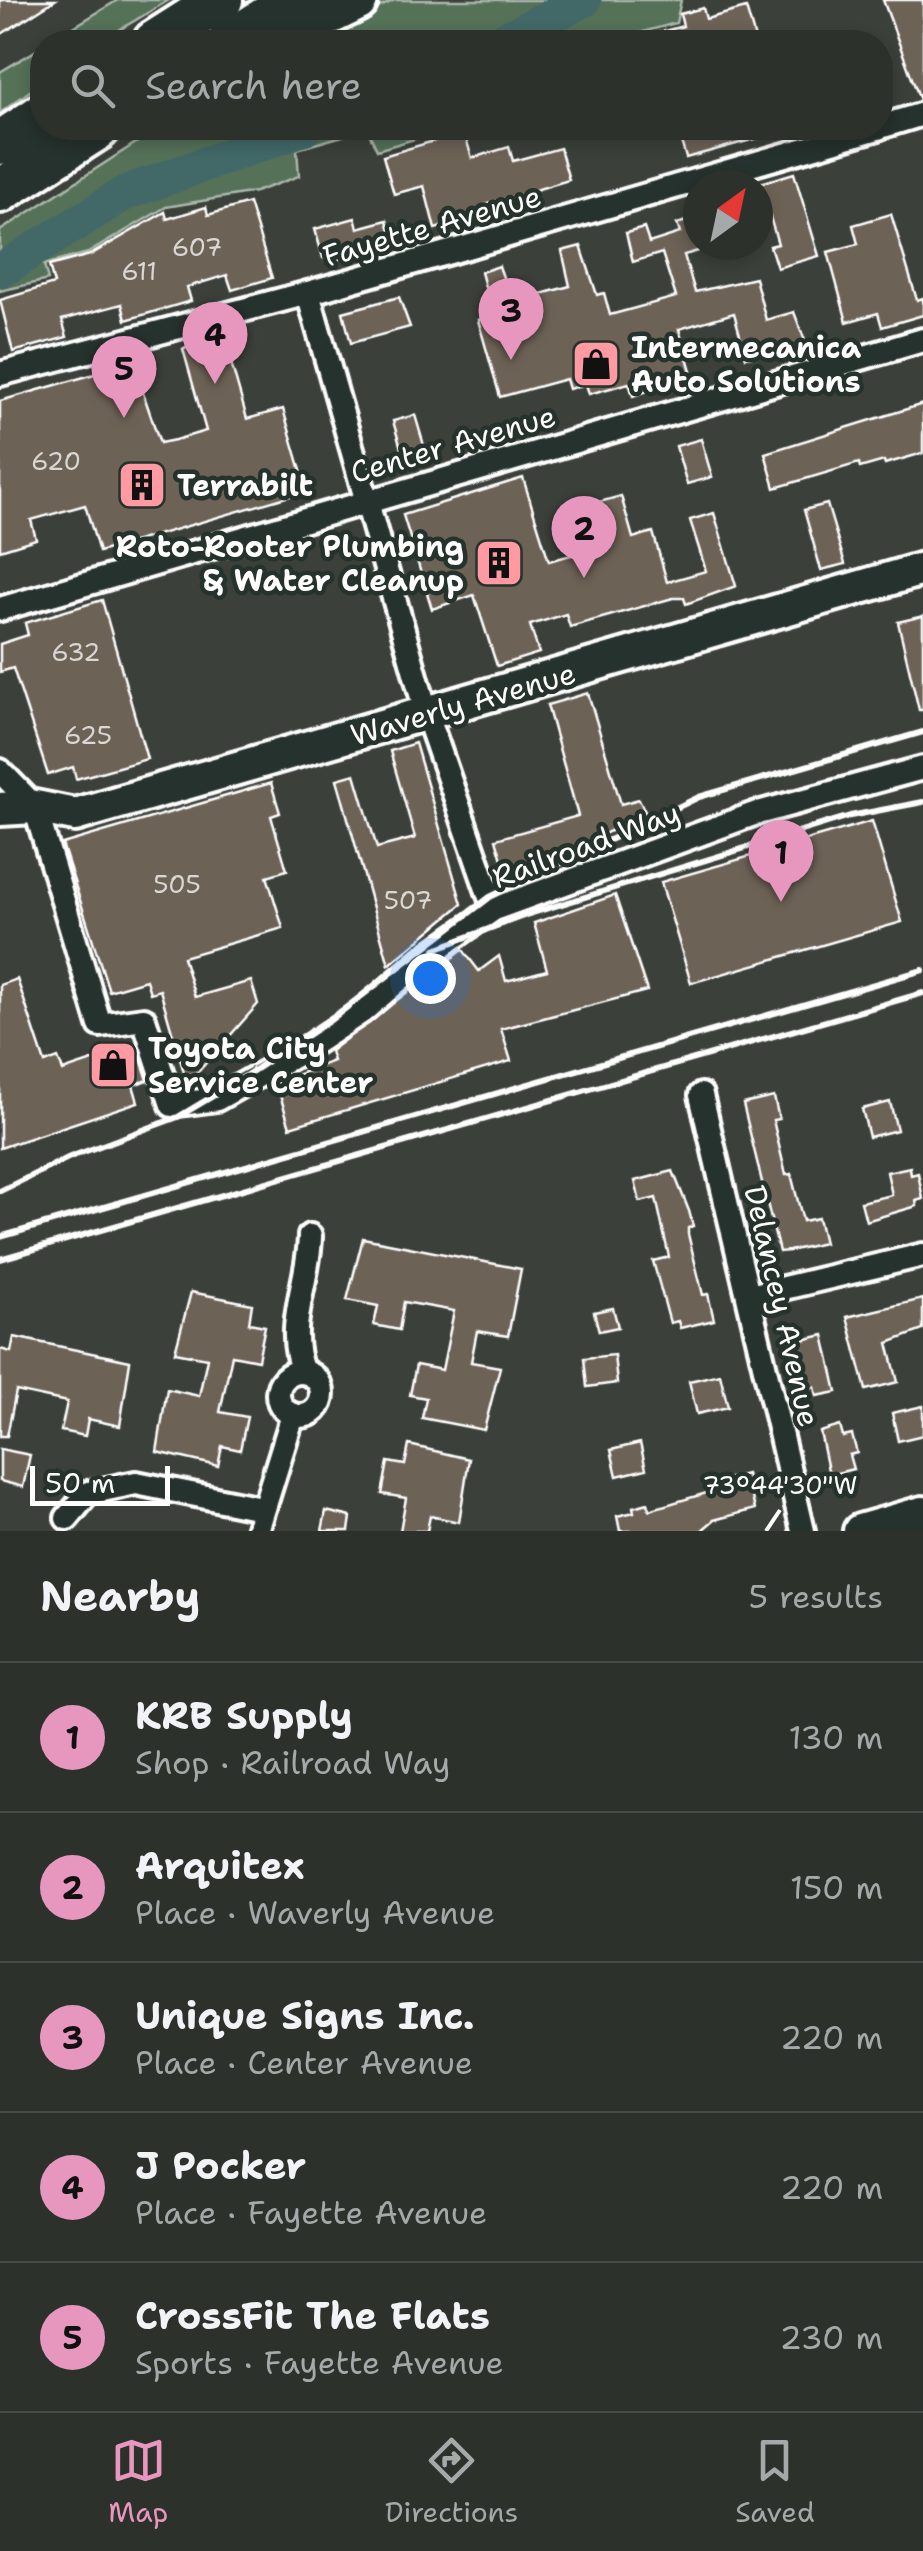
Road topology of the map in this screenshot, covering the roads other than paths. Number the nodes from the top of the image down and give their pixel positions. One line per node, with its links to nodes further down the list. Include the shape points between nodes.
1 (221, 0): 4 (highway)
2 (294, 0): 5 (highway)
3 (356, 0): 6 (highway)
4 (174, 30)
5 (247, 30)
6 (295, 30)
7 (923, 114): 8 (street, Fayette Avenue)
8 (893, 123)
9 (30, 134): 13 (highway)
10 (72, 140): 13 (highway)
11 (91, 140): 13 (highway)
12 (834, 140): 14 (street, Fayette Avenue)
13 (8, 170)
14 (308, 293): 16 (street, Fayette Avenue); 17 (street)
15 (923, 340): 17 (street, Center Avenue)
16 (0, 374)
17 (366, 500): 19 (street, Center Avenue); 20 (street)
18 (923, 569): 20 (street, Waverly Avenue)
19 (0, 609)
20 (427, 715): 23 (street, Waverly Avenue, via 75,816); 25 (street)
21 (923, 768): 25 (street, Railroad Way, via 754,814)
22 (0, 771): 23 (street)
23 (35, 807): 24 (street, Waverly Avenue); 25 (street, Railroad Way, via 100,1026 144,1019 172,1105 217,1099 254,1078 363,1011)
24 (0, 809)
25 (494, 909)
26 (702, 1095): 29 (street, Delancey Avenue)
27 (310, 1236): 32 (street, via 295,1319 296,1354 322,1397 315,1411 293,1416)
28 (923, 1254): 29 (street)
29 (750, 1296): 33 (street, Delancey Avenue)
30 (923, 1513): 34 (street)
31 (68, 1518): 32 (street, via 88,1493 136,1483)
32 (259, 1520)
33 (803, 1531)
34 (860, 1531)

